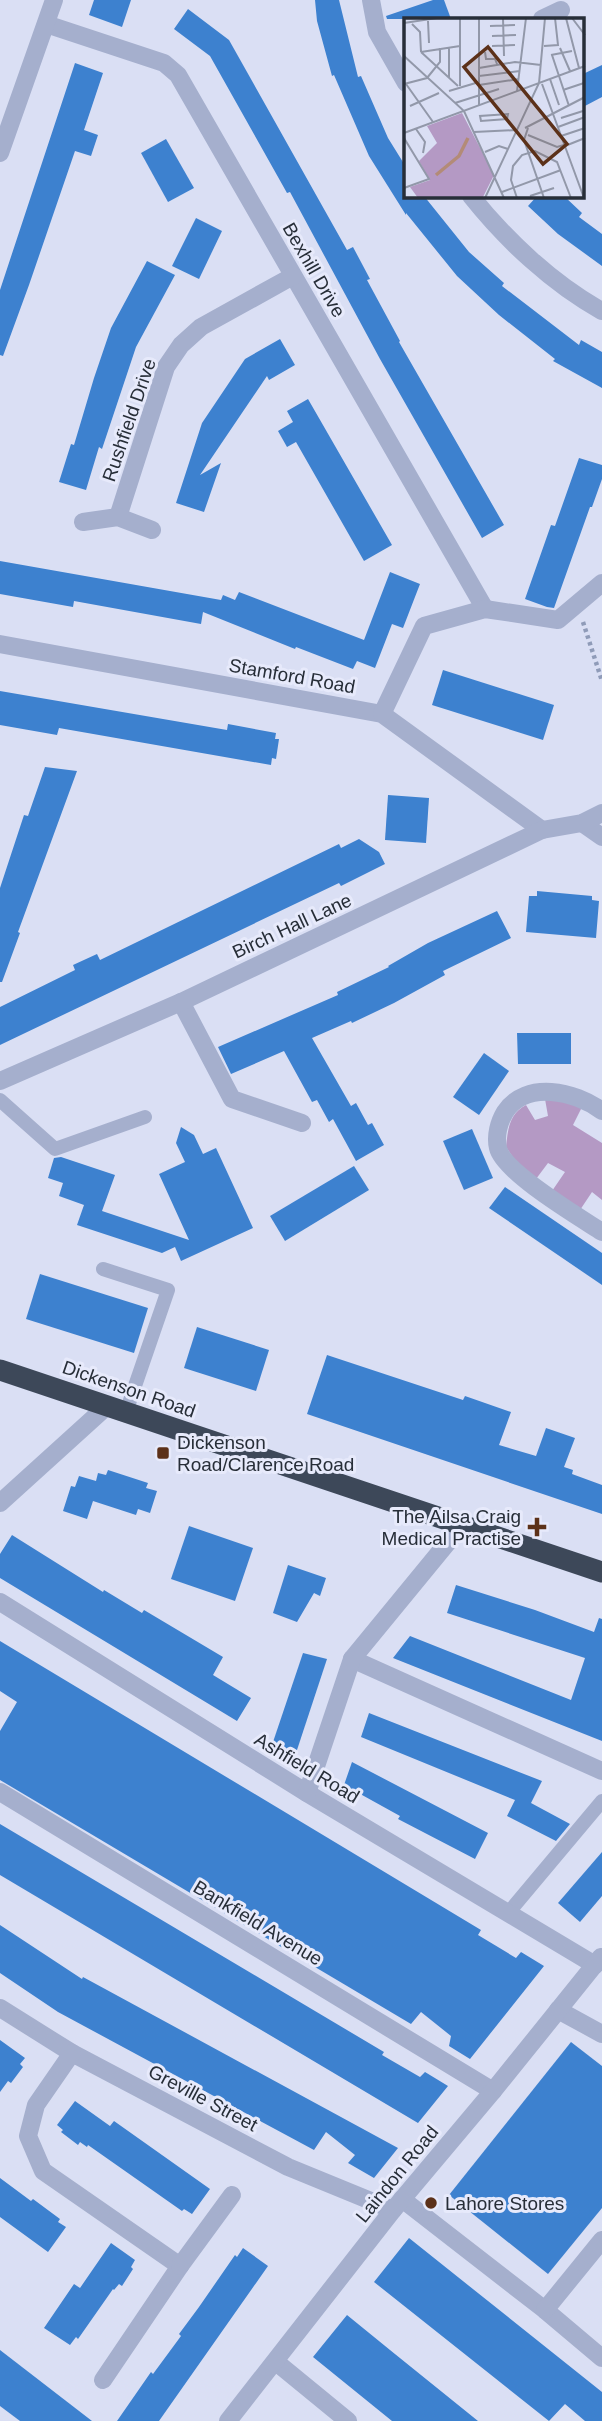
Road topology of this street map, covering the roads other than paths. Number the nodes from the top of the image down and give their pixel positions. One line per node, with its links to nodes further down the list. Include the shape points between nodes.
1 (371, 0): 6 (street, via 377,32)
2 (49, 1): 5 (street)
3 (561, 10): 4 (street)
4 (544, 18)
5 (46, 24): 7 (street); 9 (street, Bexhill Drive, via 164,63 178,75)
6 (404, 79)
7 (0, 153)
8 (473, 198): 10 (street, via 519,247)
9 (293, 276): 11 (street, Rushfield Drive, via 201,327 181,345 166,367); 15 (street, Bexhill Drive)
10 (602, 311)
11 (118, 517): 12 (street); 13 (street)
12 (83, 522)
13 (152, 530)
14 (602, 583): 15 (street, via 558,620)
15 (485, 609): 17 (street, via 424,626)
16 (0, 644): 17 (street, Stamford Road)
17 (382, 714): 20 (street, Stamford Road)
18 (602, 813): 19 (street, Birch Hall Lane)
19 (582, 823): 20 (street, Birch Hall Lane); 21 (street)
20 (542, 830): 22 (street, Birch Hall Lane)
21 (602, 837)
22 (181, 1002): 23 (street, Birch Hall Lane); 27 (street, via 232,1098)
23 (0, 1081)
24 (0, 1100): 26 (lane, via 55,1149)
25 (602, 1111): 28 (street, via 562,1093 532,1093 512,1101 499,1122 498,1149 510,1169)
26 (145, 1117)
27 (302, 1124)
28 (602, 1232)
29 (103, 1269): 31 (lane, via 168,1290)
30 (0, 1370): 31 (highway, Dickenson Road)
31 (116, 1409): 32 (street); 33 (highway, Dickenson Road)
32 (0, 1503)
33 (462, 1524): 34 (highway, Dickenson Road); 36 (street)
34 (602, 1573)
35 (0, 1602): 39 (street, Ashfield Road)
36 (352, 1659): 37 (street); 39 (street)
37 (602, 1771)
38 (0, 1792): 47 (street, Bankfield Avenue)
39 (307, 1793): 41 (street, Ashfield Road)
40 (602, 1801): 41 (lane)
41 (509, 1912): 42 (street, Ashfield Road)
42 (598, 1960): 44 (street, Laindon Road)
43 (0, 2008): 46 (street, Greville Street)
44 (558, 2010): 45 (street); 47 (street, Laindon Road)
45 (602, 2034)
46 (72, 2053): 49 (street, Greville Street, via 288,2166); 51 (street, via 36,2105 28,2136 43,2171)
47 (494, 2091): 49 (street, Laindon Road)
48 (232, 2195): 51 (street)
49 (398, 2204): 52 (street, Greville Street); 54 (street, Laindon Road)
50 (602, 2240): 52 (street)
51 (180, 2266): 55 (street)
52 (545, 2310): 53 (street, Greville Street)
53 (602, 2358)
54 (275, 2362): 56 (street, Laindon Road); 57 (street)
55 (103, 2380)
56 (228, 2421)
57 (348, 2421)

